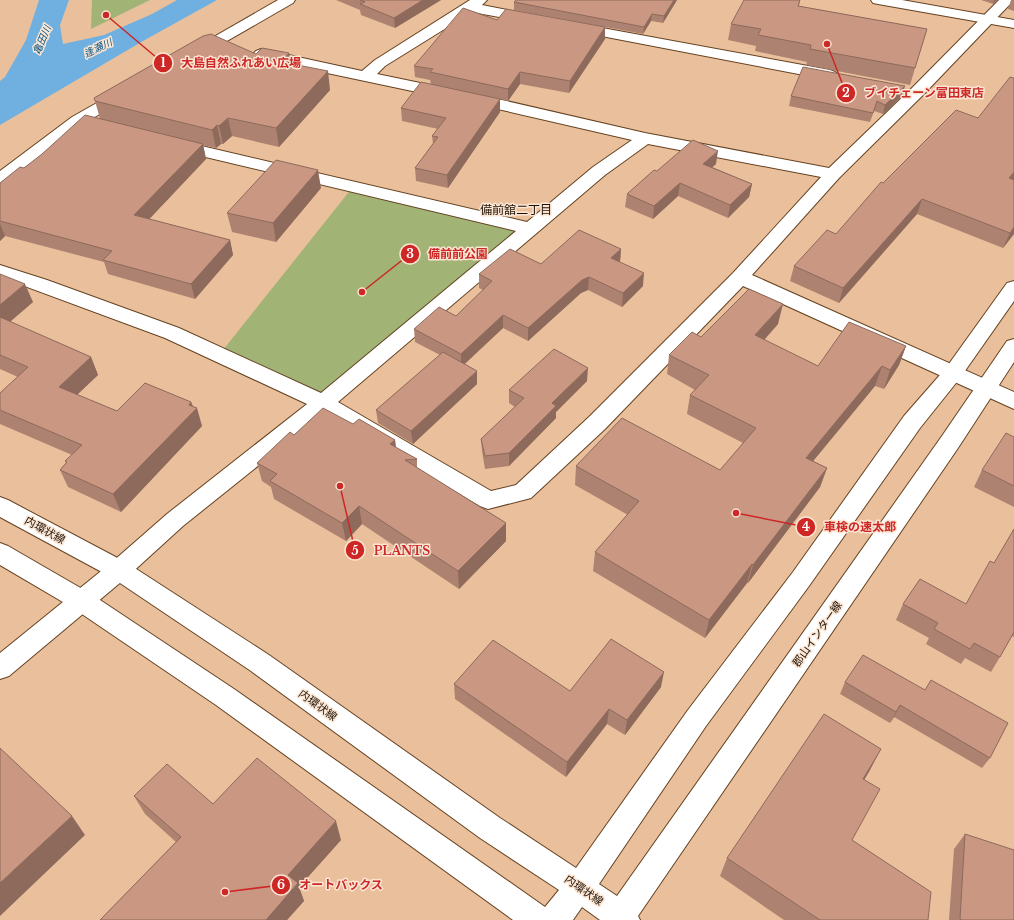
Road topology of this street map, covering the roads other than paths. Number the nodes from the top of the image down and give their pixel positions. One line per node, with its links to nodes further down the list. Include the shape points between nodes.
1 (288, 0): 9 (street)
2 (878, 0): 5 (street)
3 (1006, 0): 5 (street)
4 (475, 3): 6 (street); 11 (street, via 380,62)
5 (988, 20): 7 (street); 18 (street, via 944,63 910,90)
6 (548, 22)
7 (1014, 24)
8 (564, 25): 12 (street)
9 (209, 45): 10 (street); 11 (street)
10 (182, 61)
11 (365, 76): 16 (street)
12 (847, 78)
13 (133, 88): 14 (street)
14 (78, 120): 15 (street); 19 (street)
15 (101, 126)
16 (645, 138): 18 (street); 20 (street, via 599,171)
17 (161, 141): 20 (street)
18 (833, 174): 22 (street)
19 (0, 179)
20 (531, 230): 28 (street)
21 (0, 271): 28 (street, via 172,333)
22 (740, 277): 25 (street); 28 (street, via 597,423 523,492 488,500)
23 (1014, 288): 25 (street)
24 (1014, 346): 26 (street, 郡山インター線)
25 (953, 373): 26 (street); 34 (street, via 912,422 801,579 698,718)
26 (986, 388): 27 (street); 35 (street, 郡山インター線)
27 (1014, 401)
28 (323, 403): 31 (street, via 175,520)
29 (0, 506): 31 (street, 内環状線)
30 (0, 553): 32 (street)
31 (119, 570): 32 (street); 34 (street, 内環状線, via 260,663 490,828)
32 (82, 601): 33 (street); 36 (street, via 224,697)
33 (0, 668)
34 (580, 887): 35 (street, 内環状線); 37 (street)
35 (621, 919)
36 (538, 920)
37 (554, 920)

